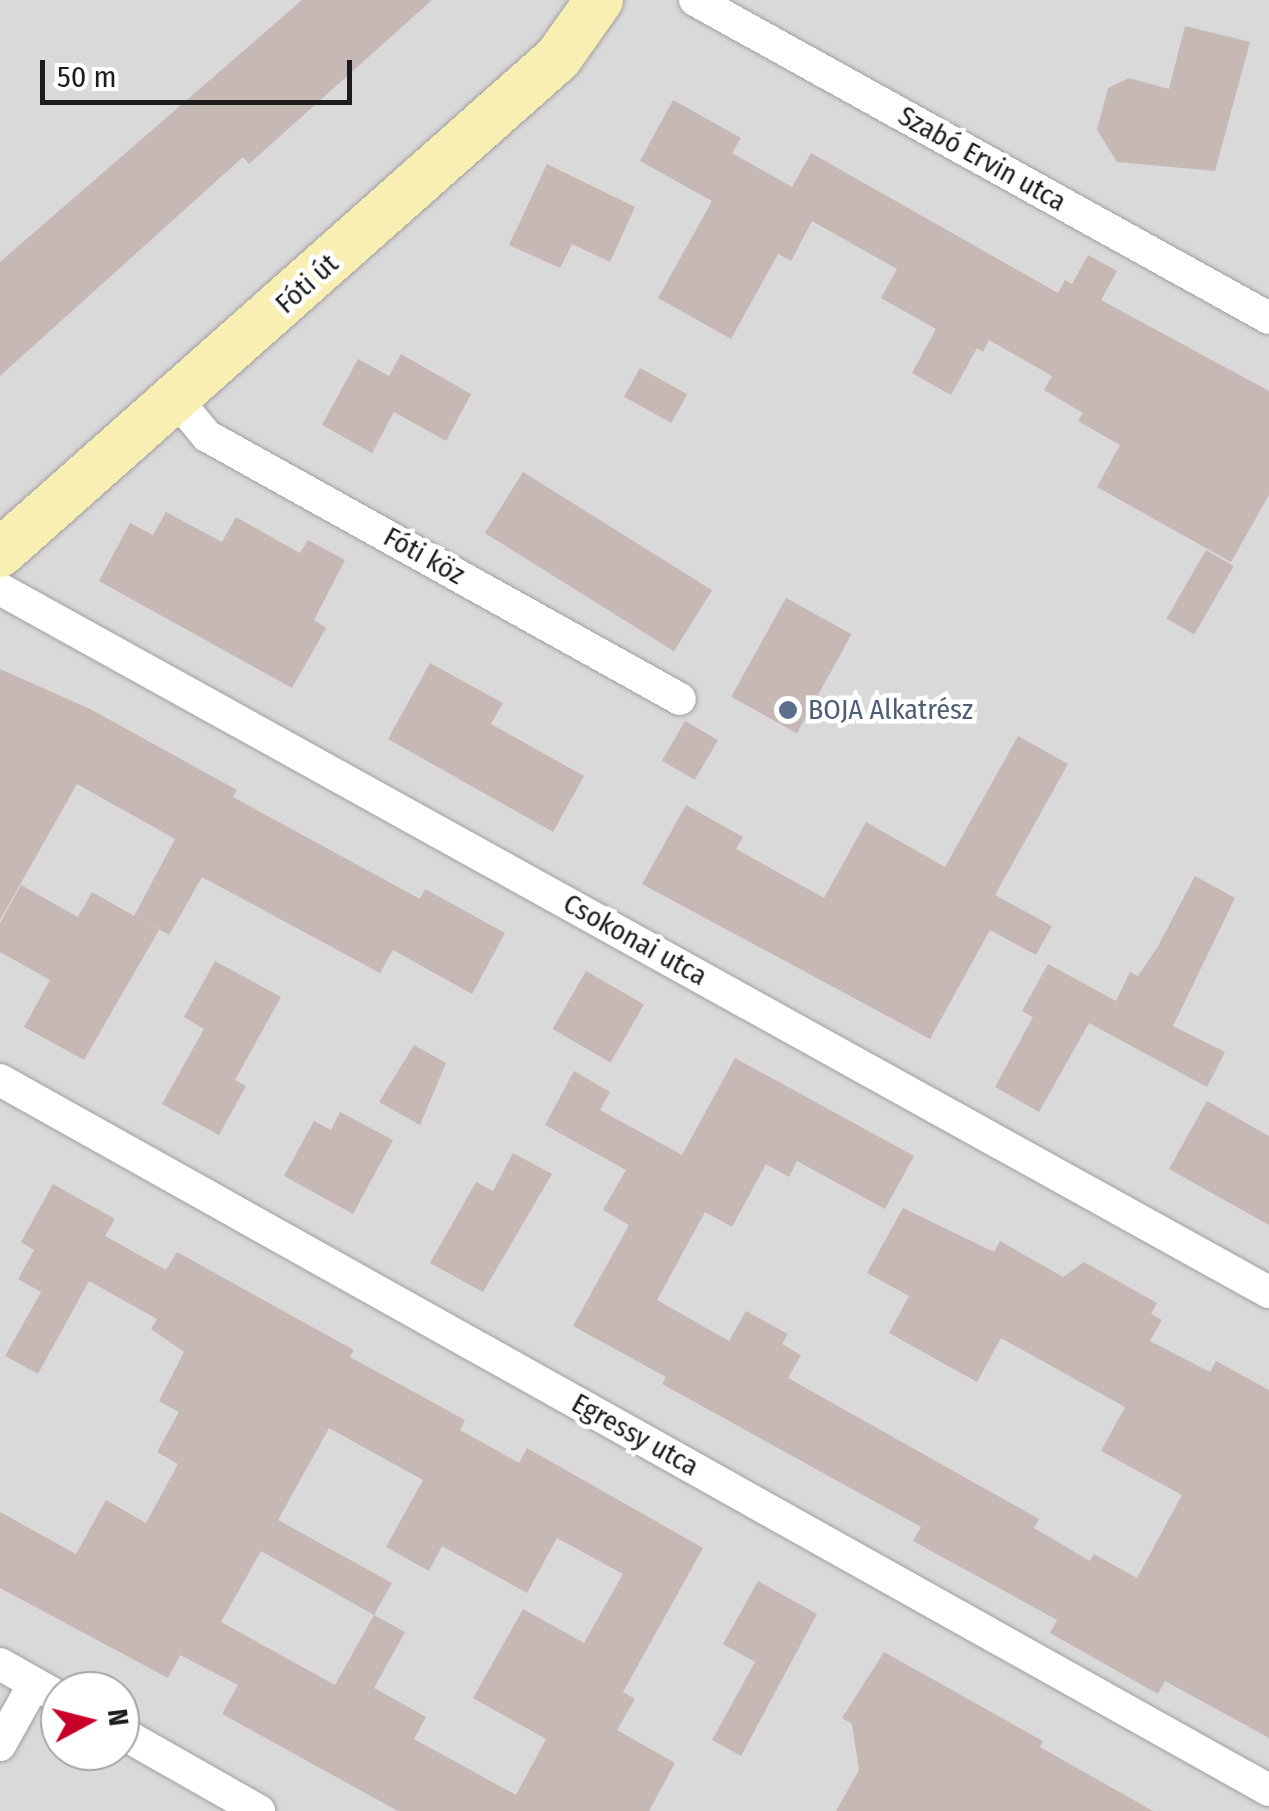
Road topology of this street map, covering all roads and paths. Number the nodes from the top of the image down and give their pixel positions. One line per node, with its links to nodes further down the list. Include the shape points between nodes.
1 (599, 0): 4 (main road, Fóti út, via 558,58)
2 (695, 0): 3 (street, Szabó Ervin utca)
3 (1269, 318)
4 (177, 400): 5 (main road, Fóti út); 7 (street, Fóti köz, via 207,436)
5 (0, 552)
6 (0, 588): 9 (street, Csokonai utca)
7 (680, 700)
8 (0, 1080): 15 (street, Egressy utca)
9 (1269, 1292)
10 (0, 1664): 11 (street)
11 (40, 1687)
12 (40, 1699): 14 (street)
13 (140, 1743): 16 (street)
14 (0, 1745)
15 (1269, 1790)
16 (259, 1811)

